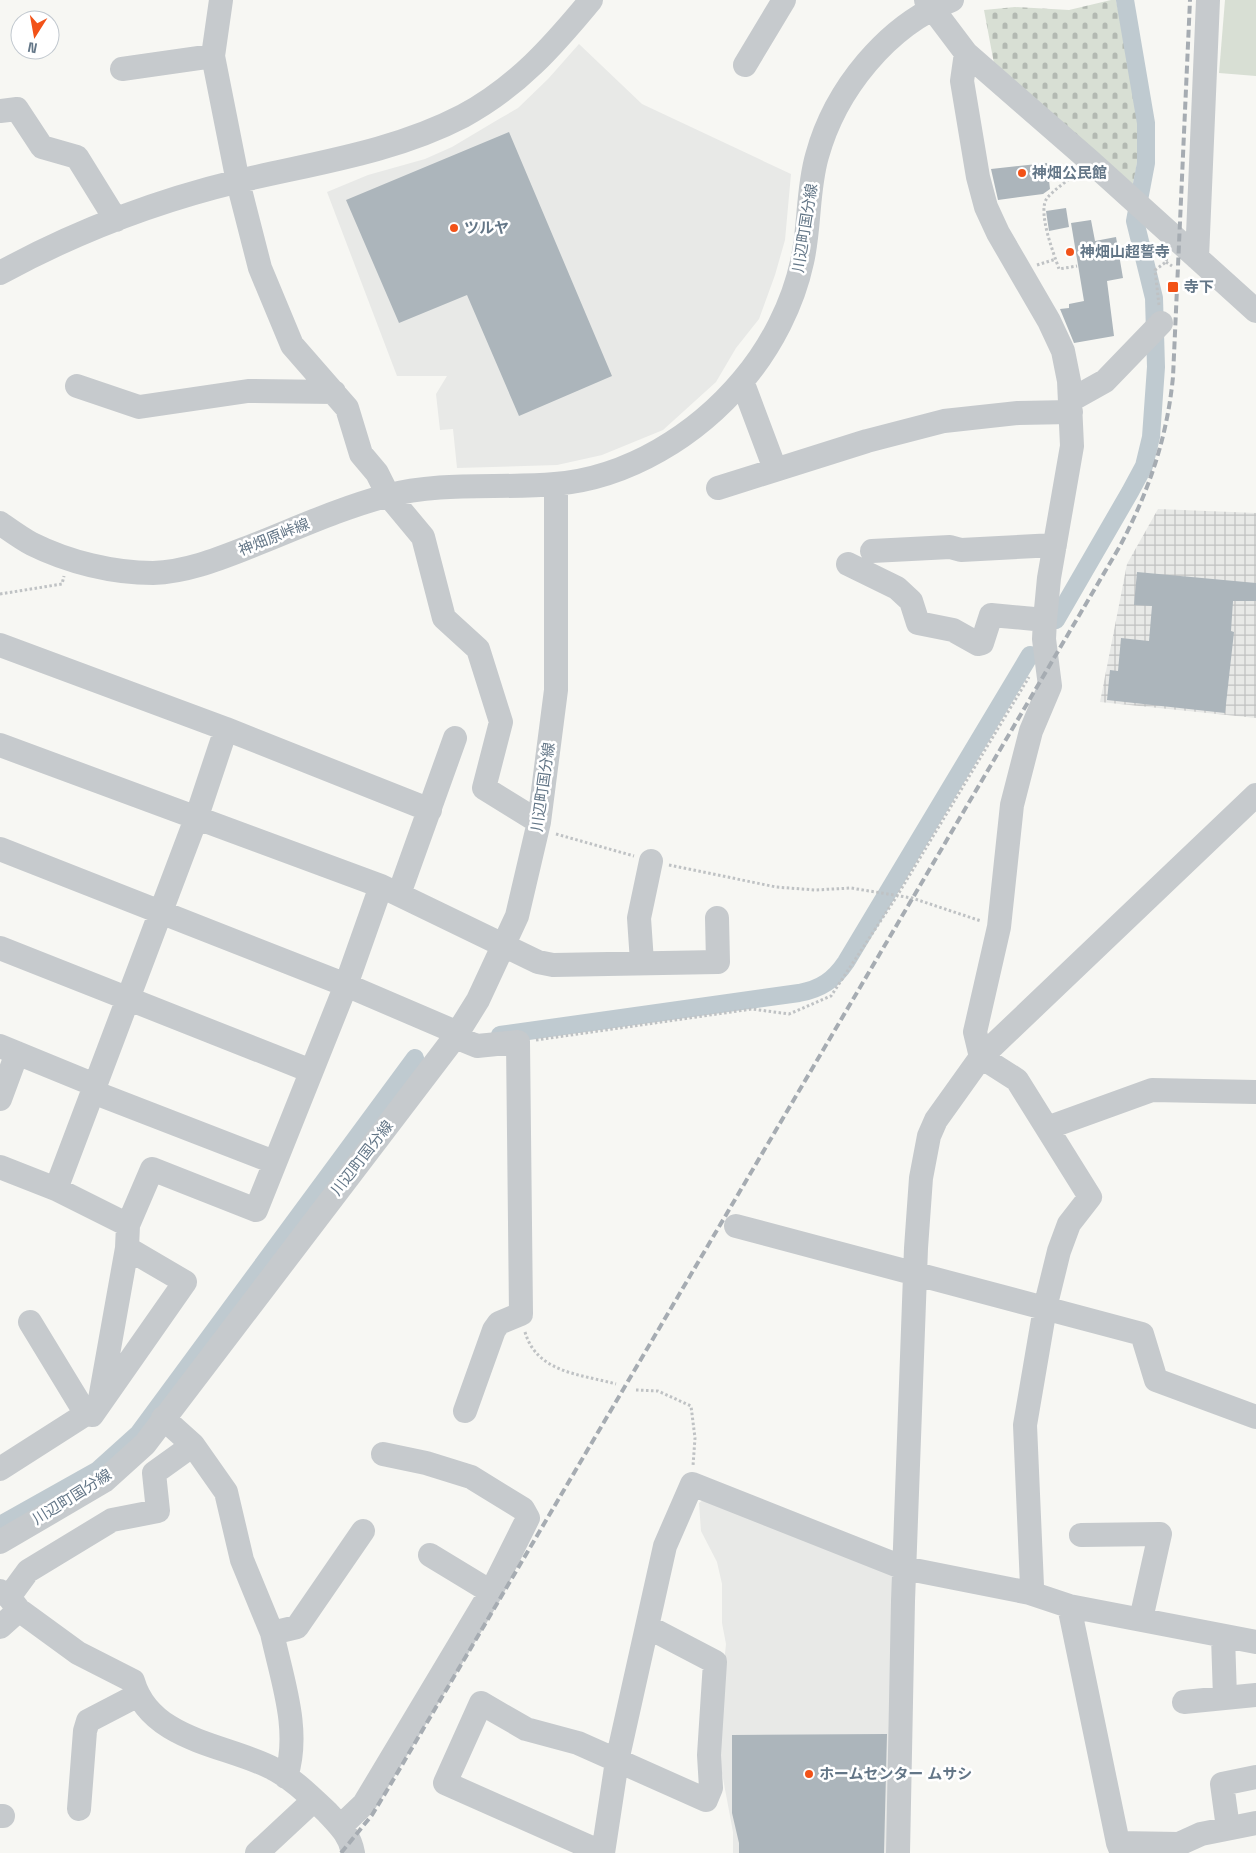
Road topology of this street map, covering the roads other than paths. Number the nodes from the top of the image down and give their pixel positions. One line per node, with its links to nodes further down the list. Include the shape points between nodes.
1 (220, 0): 7 (street)
2 (591, 0): 11 (street, via 543,58 465,115 386,147)
3 (784, 0): 8 (street)
4 (1208, 0): 13 (street)
5 (937, 3): 6 (street); 17 (street, 川辺町国分線, via 872,56 839,102 816,158 802,263 796,282 766,350)
6 (966, 53): 13 (street); 20 (street, via 962,81 986,207 1057,337 1067,365)
7 (213, 56): 9 (street); 11 (street)
8 (745, 65)
9 (122, 69)
10 (0, 111): 12 (street, via 17,109 42,147 77,158)
11 (238, 182): 12 (street, via 191,194); 19 (street, via 260,268 292,345)
12 (116, 220): 14 (street)
13 (1197, 258): 15 (street)
14 (0, 273)
15 (1256, 311)
16 (1157, 327): 20 (street, via 1105,381)
17 (742, 381): 21 (street); 22 (street, 川辺町国分線, via 692,428 652,454 606,474)
18 (77, 386): 19 (street, via 138,407 248,390)
19 (334, 392): 24 (street, via 347,408 361,454)
20 (1071, 406): 21 (street, via 944,421); 26 (street, via 1072,446)
21 (775, 469): 23 (street)
22 (556, 484): 24 (street, 神畑原峠線, via 456,485); 37 (street, 川辺町国分線, via 556,690)
23 (718, 488)
24 (388, 495): 25 (street, 神畑原峠線, via 189,568 154,573 97,566 69,558 31,544); 37 (street, via 423,537 444,618 478,649 481,658 501,722 484,788)
25 (0, 523)
26 (1055, 545): 27 (street); 29 (street)
27 (872, 551)
28 (848, 564): 29 (street, via 897,588 912,601 918,623 953,630 978,644 982,643 991,615)
29 (1045, 620): 50 (street, via 1050,686 1031,731 1012,805 999,927 975,1032)
30 (0, 644): 31 (street)
31 (226, 729): 35 (street); 36 (street)
32 (455, 738): 35 (street)
33 (0, 744): 36 (street)
34 (1256, 795): 50 (street)
35 (430, 810): 40 (street)
36 (197, 816): 40 (street); 41 (street)
37 (539, 822): 43 (street, 川辺町国分線, via 518,916)
38 (0, 849): 41 (street)
39 (651, 861): 45 (street, via 639,918)
40 (390, 890): 43 (street); 46 (street)
41 (160, 912): 46 (street); 47 (street)
42 (717, 918): 45 (street, via 718,962)
43 (504, 947): 45 (street, via 553,965); 48 (street, 川辺町国分線, via 478,1000)
44 (0, 948): 47 (street)
45 (642, 962)
46 (346, 985): 48 (street); 51 (street)
47 (129, 999): 51 (street); 52 (street)
48 (456, 1035): 66 (street, via 477,1046 518,1042 521,1314 499,1322 494,1330); 68 (street, 川辺町国分線)
49 (9, 1049): 52 (street); 54 (street)
50 (981, 1058): 55 (street, via 1017,1080); 62 (street, via 946,1104 929,1136 921,1178)
51 (311, 1071): 56 (street)
52 (94, 1089): 56 (street); 58 (street)
53 (1256, 1092): 55 (street, via 1152,1090)
54 (0, 1099)
55 (1048, 1128): 63 (street, via 1090,1197 1069,1224)
56 (274, 1162): 59 (street, via 256,1210 152,1169)
57 (0, 1167): 58 (street)
58 (56, 1189): 59 (street)
59 (128, 1225): 61 (street)
60 (736, 1226): 62 (street)
61 (128, 1248): 65 (street); 65 (street, via 185,1282)
62 (916, 1275): 63 (street); 76 (street)
63 (1045, 1308): 67 (street, via 1142,1334 1156,1380); 78 (street, via 1025,1425)
64 (30, 1322): 65 (street)
65 (92, 1410): 71 (street)
66 (465, 1411)
67 (1256, 1417)
68 (163, 1418): 69 (street); 74 (street, 川辺町国分線, via 145,1444 104,1481)
69 (192, 1446): 79 (street, via 154,1474 158,1511 112,1520 28,1571); 84 (street, via 226,1492 242,1560)
70 (383, 1454): 77 (street, via 471,1477 523,1508 528,1518)
71 (0, 1470)
72 (363, 1531): 84 (street, via 297,1626)
73 (1081, 1535): 81 (street, via 1160,1534)
74 (0, 1542)
75 (430, 1555): 77 (street)
76 (904, 1568): 78 (street); 83 (street, via 692,1484 665,1546); 103 (street)
77 (491, 1592): 97 (street, via 364,1804)
78 (1030, 1593): 80 (street)
79 (9, 1599): 82 (street); 87 (street, via 78,1653 134,1681)
80 (1068, 1606): 81 (street); 99 (street)
81 (1141, 1619): 85 (street)
82 (0, 1627)
83 (648, 1628): 91 (street); 91 (street, via 715,1662 709,1755 711,1788 706,1800)
84 (272, 1633): 92 (street, via 292,1726 292,1757)
85 (1223, 1636): 86 (street); 89 (street)
86 (1256, 1642)
87 (138, 1695): 92 (street, via 155,1716 196,1740 270,1767); 95 (street, via 88,1721)
88 (1256, 1695): 89 (street)
89 (1225, 1698): 90 (street)
90 (1184, 1702)
91 (617, 1761): 102 (street); 102 (street, via 578,1743 526,1729 481,1703 445,1783)
92 (286, 1777): 94 (street)
93 (1256, 1777): 98 (street, via 1222,1784)
94 (314, 1800): 97 (street); 100 (street)
95 (79, 1808)
96 (1256, 1823): 98 (street)
97 (341, 1826): 101 (street, via 351,1842)
98 (1228, 1828): 99 (street, via 1201,1834 1179,1844)
99 (1120, 1848)
100 (257, 1853)
101 (353, 1853)
102 (603, 1853)
103 (898, 1853)

